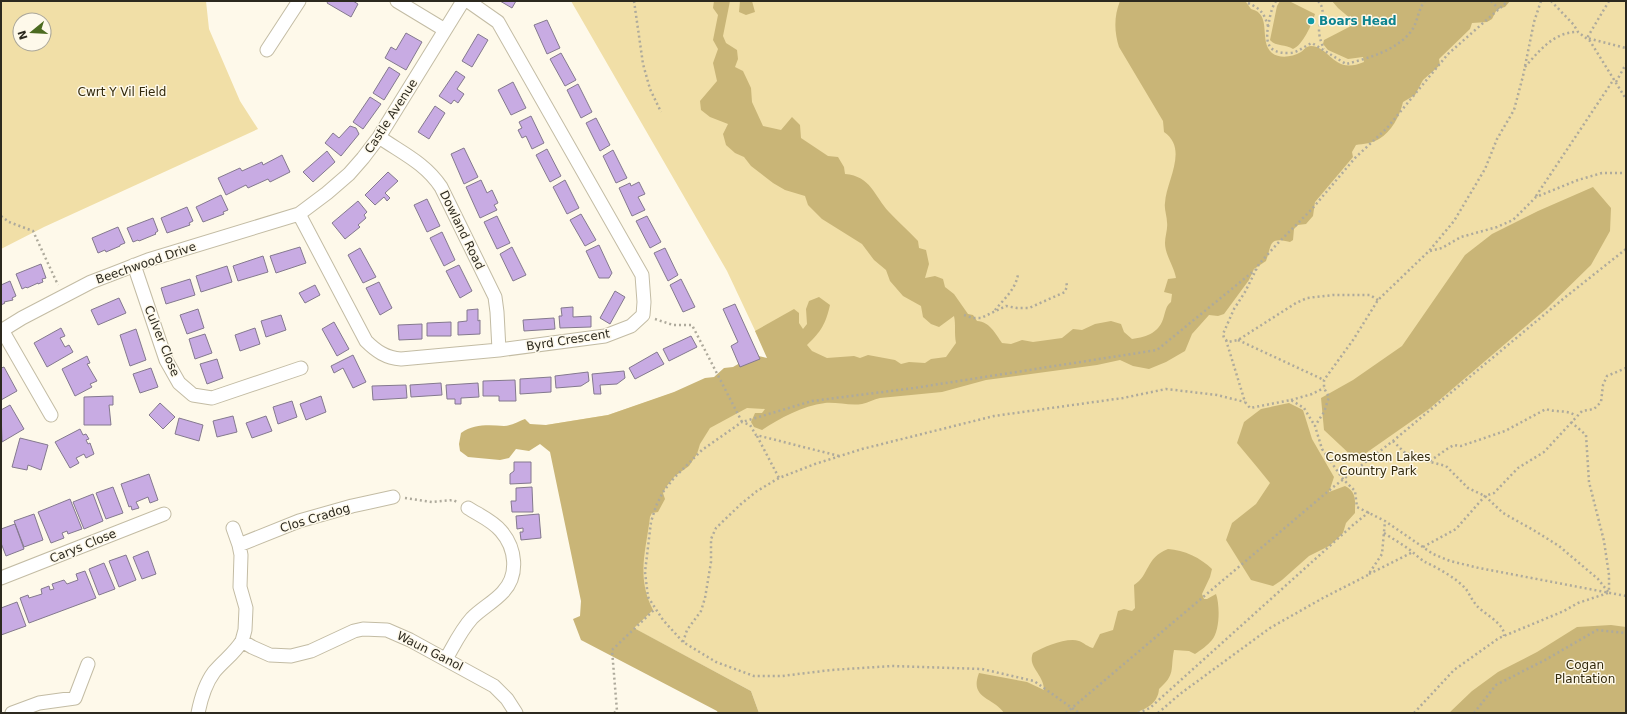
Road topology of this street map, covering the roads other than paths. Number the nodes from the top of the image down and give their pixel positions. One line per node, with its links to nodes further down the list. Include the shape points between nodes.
1 (299, 1): 6 (street)
2 (397, 1): 5 (street)
3 (463, 1): 5 (street, Castle Avenue)
4 (468, 1): 11 (street, Byrd Crescent, via 498,22 642,276 643,315 631,326 605,336)
5 (446, 30): 7 (street, Castle Avenue)
6 (267, 50)
7 (378, 138): 8 (street, Castle Avenue, via 349,174); 11 (street, Dowland Road, via 425,167 441,187 495,297)
8 (298, 214): 9 (street, Beechwood Drive); 11 (street, Byrd Crescent, via 366,341 381,354 400,359)
9 (134, 265): 10 (street, Beechwood Drive, via 91,282); 12 (street, Culver Close, via 172,373 193,396 212,398)
10 (2, 331): 13 (street)
11 (499, 350)
12 (301, 368)
13 (51, 415)
14 (393, 497): 18 (street, Clos Cradog, via 300,521)
15 (468, 508): 21 (street, via 501,530 513,552 513,576 502,593 467,624)
16 (164, 514): 19 (street, Carys Close)
17 (233, 528): 18 (street)
18 (239, 545): 20 (street, via 240,587 246,608)
19 (1, 578)
20 (242, 640): 21 (street, Waun Ganol, via 270,655 290,656 311,651 354,631 387,630 400,634); 24 (street, via 208,680)
21 (446, 659): 25 (street, Waun Ganol, via 494,686)
22 (88, 664): 23 (street, via 75,698 39,703)
23 (12, 713)
24 (198, 713)
25 (516, 713)

